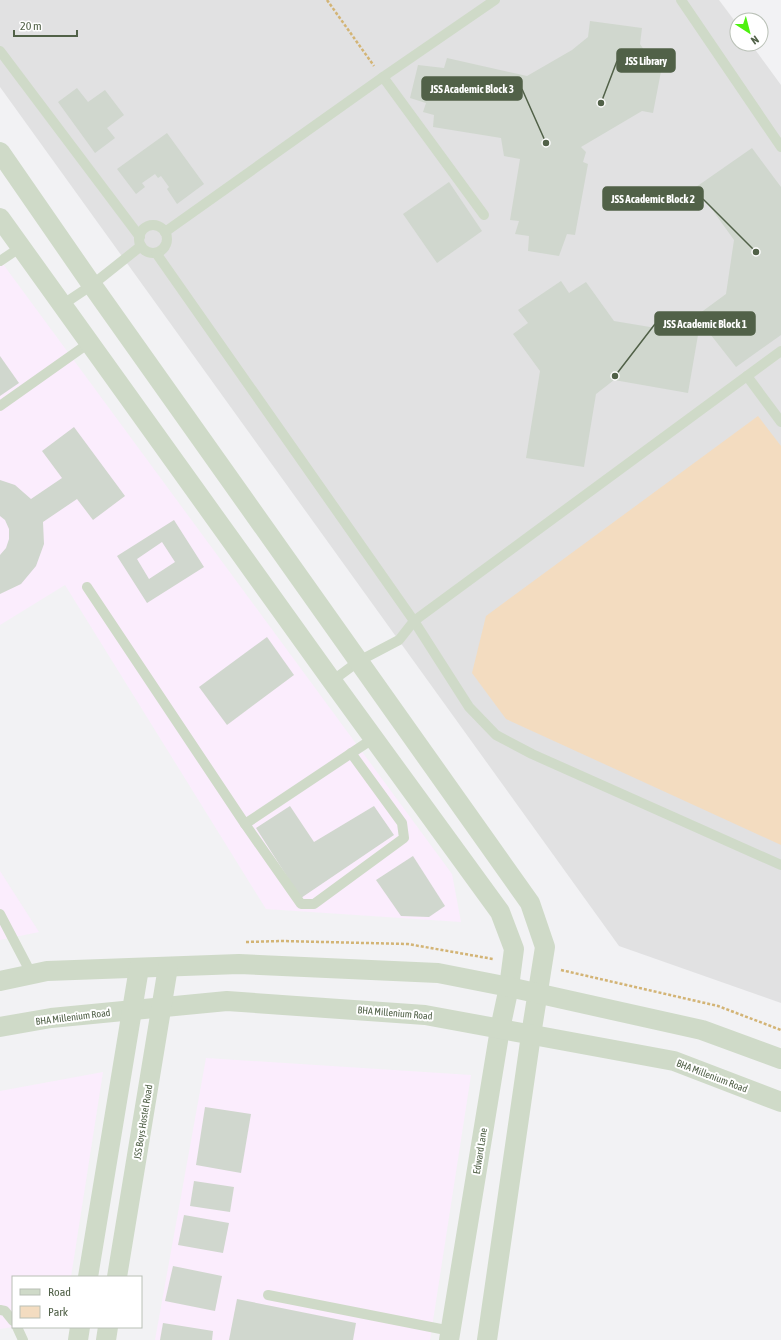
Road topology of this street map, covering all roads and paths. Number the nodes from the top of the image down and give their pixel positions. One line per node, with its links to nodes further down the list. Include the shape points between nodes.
1 (328, 0): 5 (path)
2 (495, 0): 5 (lane)
3 (681, 0): 6 (lane)
4 (0, 51): 11 (lane)
5 (383, 77): 8 (lane); 10 (lane)
6 (781, 147)
7 (0, 152): 15 (street)
8 (484, 215)
9 (0, 218): 12 (street, Edward Lane)
10 (165, 232): 11 (lane, via 158,227 148,226 141,232); 13 (lane, via 166,245)
11 (140, 241): 13 (lane, via 147,252); 15 (lane)
12 (21, 247): 14 (lane); 16 (street, Edward Lane)
13 (156, 253): 23 (lane)
14 (0, 261)
15 (92, 285): 16 (lane); 24 (street)
16 (62, 305): 17 (street, Edward Lane)
17 (89, 343): 20 (lane); 25 (street, Edward Lane)
18 (781, 352): 19 (lane)
19 (747, 376): 21 (lane); 23 (lane)
20 (0, 406)
21 (781, 422)
22 (87, 587): 28 (lane)
23 (414, 621): 24 (lane, via 399,640); 29 (lane, via 469,707 496,735 532,754)
24 (359, 661): 25 (lane); 31 (street, via 530,903 545,947)
25 (332, 681): 26 (street, Edward Lane)
26 (374, 738): 27 (lane); 36 (street, Edward Lane, via 500,912 514,949)
27 (351, 753): 28 (lane); 28 (lane, via 402,823 404,838 314,904 301,904)
28 (245, 824)
29 (781, 865)
30 (0, 914): 34 (lane)
31 (542, 965): 37 (street); 42 (path, via 718,1006)
32 (168, 966): 33 (street); 36 (street, via 239,964 438,973); 38 (street, JSS Boys Hostel Road)
33 (139, 968): 34 (street, via 47,971); 39 (street)
34 (32, 975): 35 (street)
35 (0, 981)
36 (509, 987): 37 (street); 41 (street, Edward Lane)
37 (538, 995): 43 (street); 44 (street, via 702,1030)
38 (162, 1007): 39 (street, BHA Millenium Road); 41 (street, BHA Millenium Road, via 227,1001 425,1015); 47 (street, JSS Boys Hostel Road)
39 (132, 1010): 40 (street, BHA Millenium Road, via 51,1018); 46 (street)
40 (0, 1027)
41 (500, 1029): 43 (street, BHA Millenium Road); 54 (street, Edward Lane)
42 (781, 1030)
43 (531, 1035): 45 (street, BHA Millenium Road, via 674,1062); 58 (street)
44 (781, 1059)
45 (781, 1102)
46 (88, 1276)
47 (117, 1276)
48 (268, 1295): 54 (lane)
49 (0, 1310): 50 (lane, via 5,1311)
50 (12, 1320)
51 (18, 1328): 55 (lane)
52 (80, 1328): 56 (street)
53 (108, 1328): 57 (street)
54 (450, 1336)
55 (23, 1340)
56 (78, 1340)
57 (106, 1340)
58 (487, 1340)

